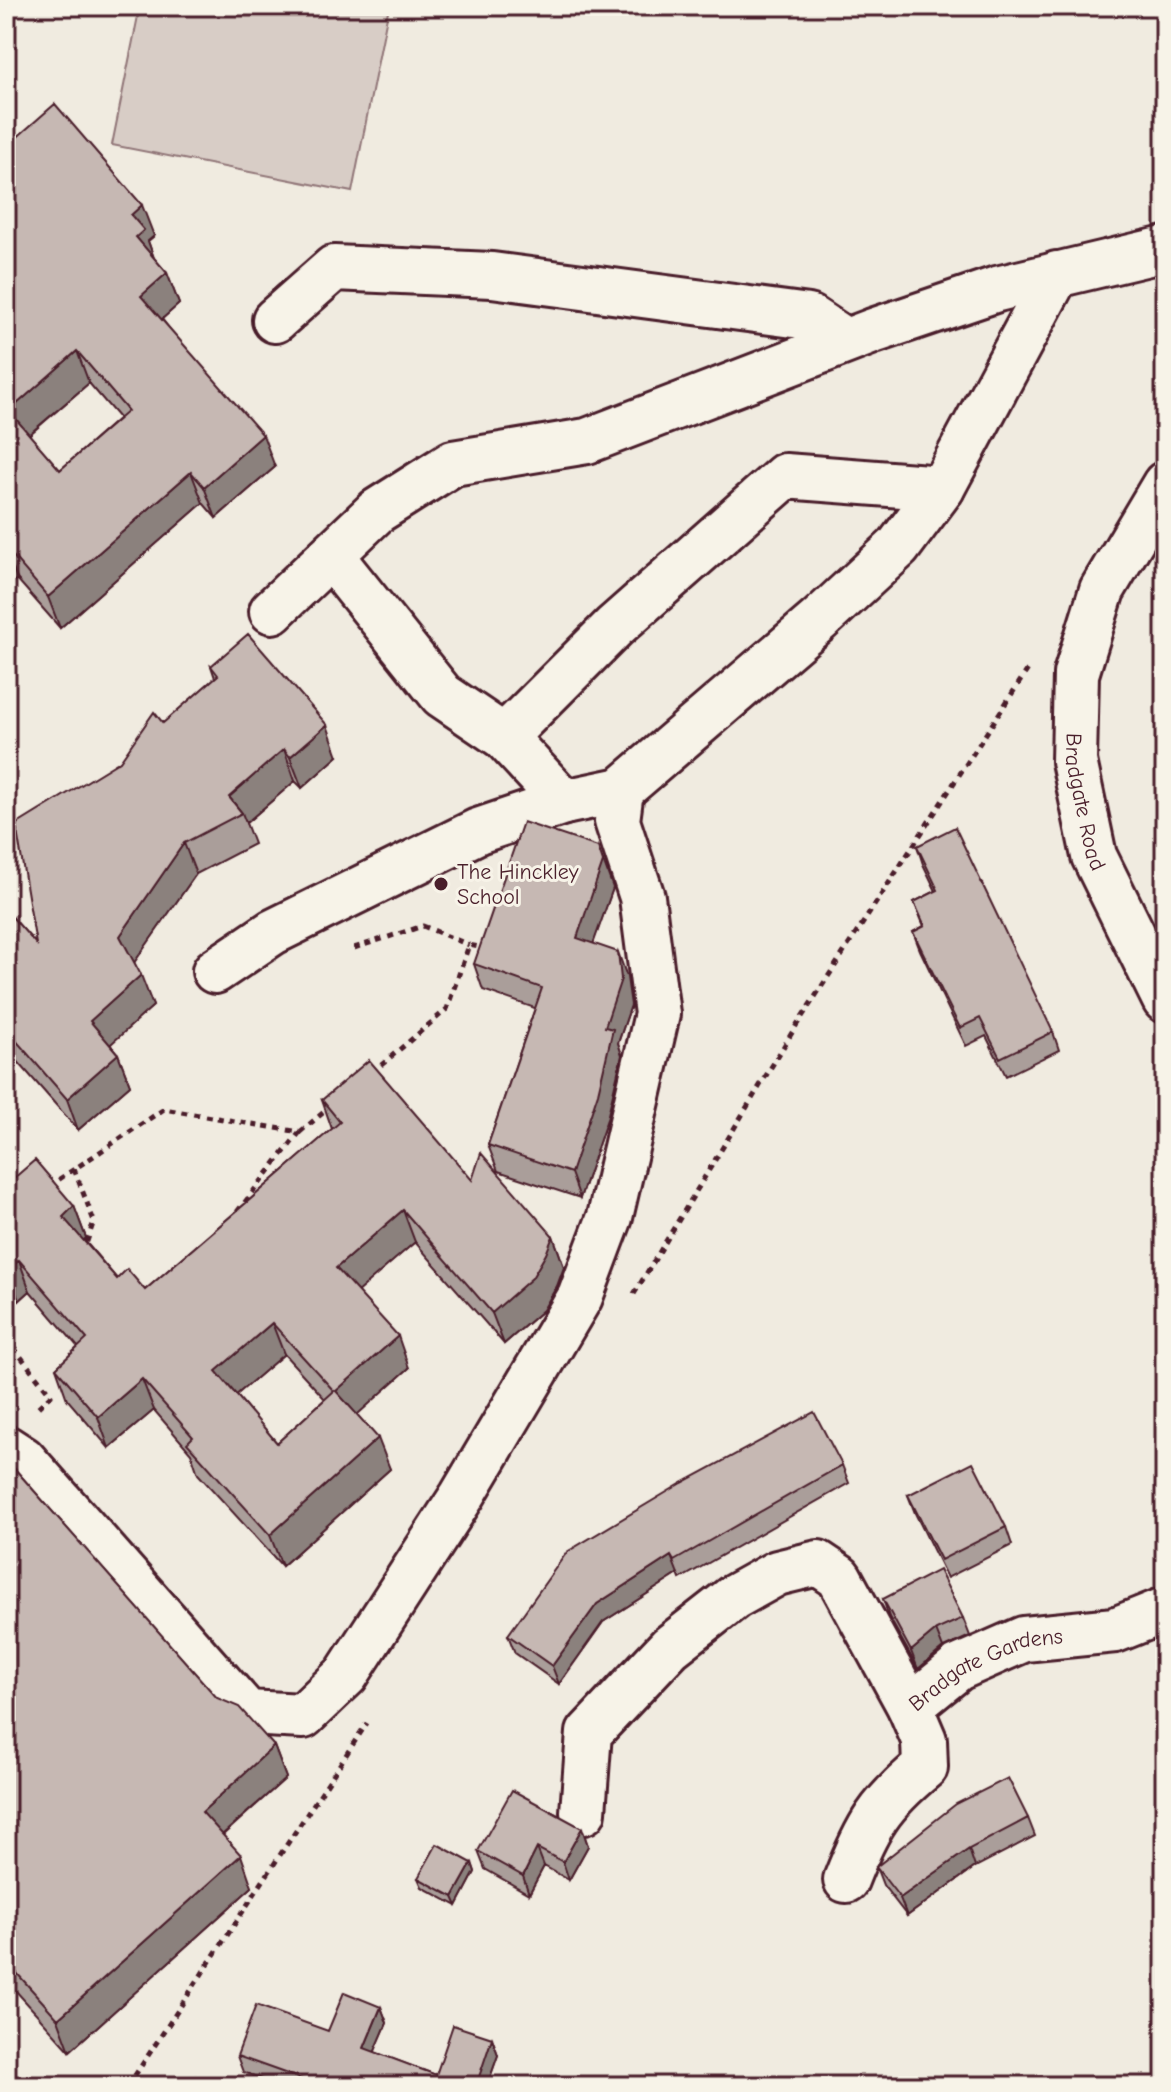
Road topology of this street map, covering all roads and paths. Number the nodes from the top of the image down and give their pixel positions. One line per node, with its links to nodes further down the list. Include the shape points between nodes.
1 (1165, 249): 2 (street)
2 (1057, 274): 4 (street); 6 (street)
3 (275, 320): 4 (street, via 334,268 492,275 809,317)
4 (845, 341): 7 (street, via 587,441 453,463 377,511)
5 (1165, 484): 16 (street, Bradgate Road, via 1102,590 1076,674 1074,761 1094,856)
6 (942, 488): 9 (street, via 785,476 614,627); 10 (street, via 898,547 859,585)
7 (331, 556): 8 (street); 9 (street, via 442,695)
8 (272, 611)
9 (504, 737): 11 (street)
10 (621, 790): 11 (street); 24 (street, via 617,821 642,897 657,1014 610,1217 580,1297 462,1496 346,1675 303,1716 247,1713 23,1459)
11 (564, 802): 15 (street, via 478,831 273,932)
12 (469, 945): 13 (path, via 423,926); 14 (path); 17 (path, via 447,1009)
13 (350, 949)
14 (497, 951)
15 (215, 971)
16 (1165, 1000)
17 (360, 1083)
18 (336, 1103): 19 (path)
19 (300, 1132): 20 (path, via 164,1109); 22 (path)
20 (74, 1169): 21 (path); 23 (path, via 94,1221)
21 (39, 1193)
22 (231, 1218)
23 (84, 1249)
24 (6, 1448)
25 (1165, 1610): 26 (street, Bradgate Gardens, via 1115,1630 1024,1639 958,1668)
26 (910, 1707): 27 (street, via 839,1577 818,1563 777,1573 734,1597 670,1647 589,1733); 28 (street, Bradgate Gardens, via 924,1740 925,1767 895,1792 867,1827)
27 (583, 1812)
28 (846, 1880)

